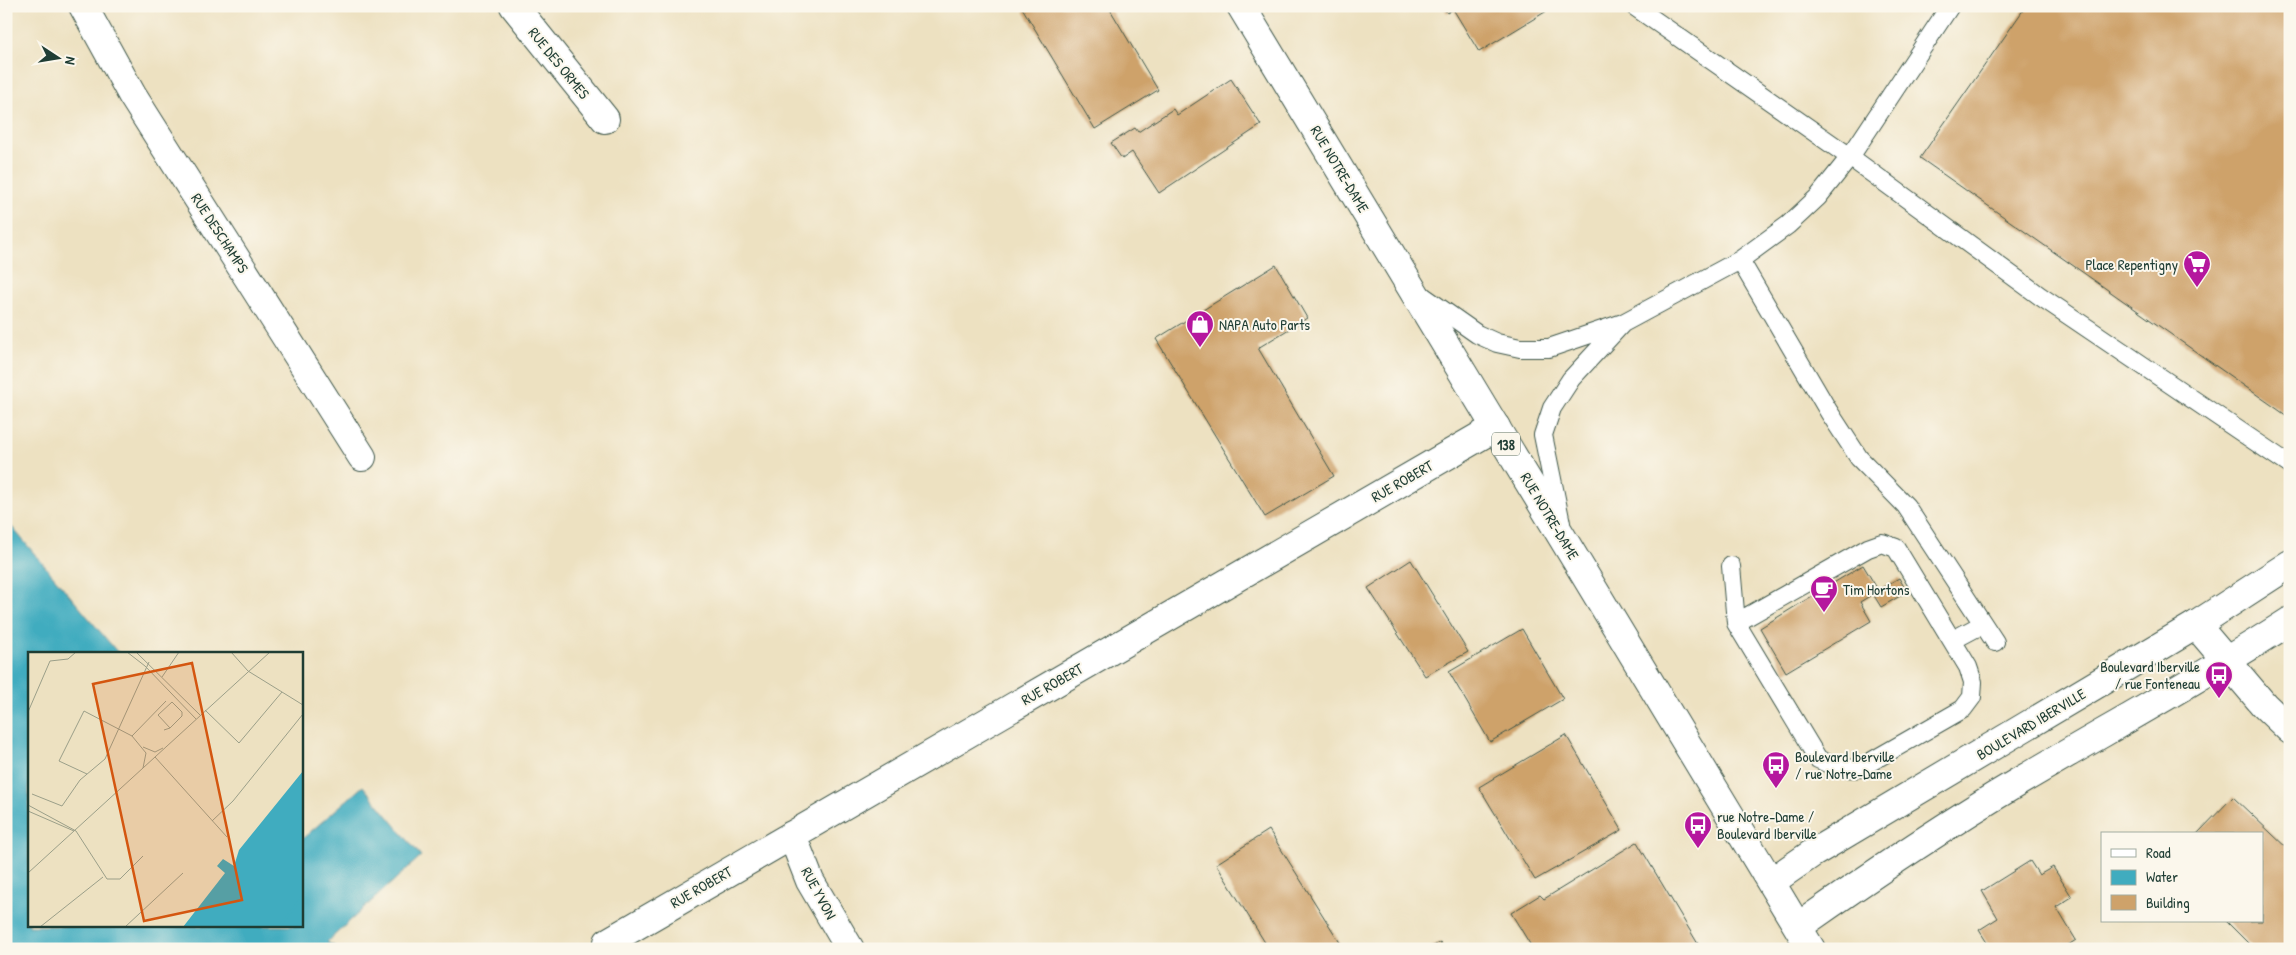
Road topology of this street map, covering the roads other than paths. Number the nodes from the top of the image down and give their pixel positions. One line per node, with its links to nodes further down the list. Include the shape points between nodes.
1 (83, 6): 12 (street, RUE DESCHAMPS, via 132,95)
2 (514, 6): 6 (street, RUE DES ORMES)
3 (1241, 6): 9 (street, RUE NOTRE-DAME / 138)
4 (1634, 6): 7 (lane)
5 (1950, 6): 7 (lane)
6 (605, 119)
7 (1850, 157): 8 (lane, via 1802,213); 13 (lane, via 2040,296)
8 (1740, 260): 10 (lane); 19 (lane, via 1859,458 1906,506)
9 (1411, 288): 10 (lane, via 1477,334 1520,348 1549,348); 11 (street, RUE NOTRE-DAME / 138)
10 (1623, 323): 14 (lane, via 1571,379 1552,408 1543,436)
11 (1496, 427): 14 (street, RUE NOTRE-DAME / 138); 25 (street, RUE ROBERT)
12 (362, 457)
13 (2290, 465)
14 (1564, 540): 26 (street, RUE NOTRE-DAME / 138)
15 (2290, 564): 20 (street, BOULEVARD IBERVILLE)
16 (1731, 566): 18 (lane)
17 (2290, 621): 23 (street)
18 (1736, 623): 21 (lane, via 1882,543 1896,548); 21 (lane, via 1818,759 1847,769 1860,768 1963,709 1972,697 1972,682 1968,667)
19 (1983, 624): 21 (lane); 22 (lane)
20 (2196, 625): 23 (street); 26 (street, BOULEVARD IBERVILLE, via 1813,853)
21 (1953, 640)
22 (1995, 642)
23 (2227, 662): 24 (street); 27 (street, via 2018,782 1852,889)
24 (2290, 730)
25 (792, 835): 28 (street, RUE ROBERT); 29 (street, RUE YVON, via 810,881)
26 (1771, 882): 27 (street, RUE NOTRE-DAME / 138)
27 (1805, 938)
28 (608, 942)
29 (850, 949)

